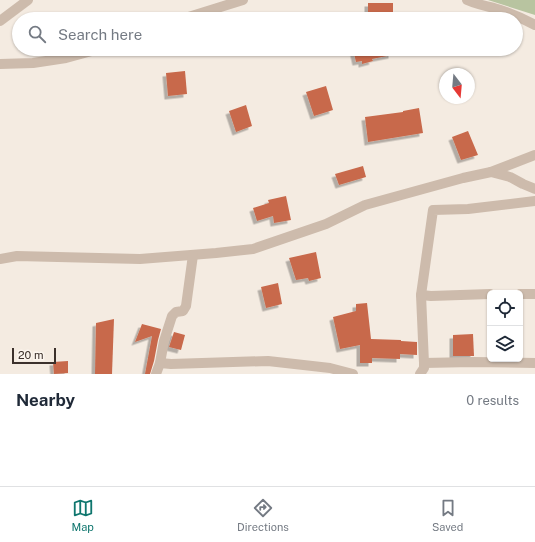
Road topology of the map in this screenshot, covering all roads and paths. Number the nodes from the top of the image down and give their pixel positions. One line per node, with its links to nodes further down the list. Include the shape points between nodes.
1 (243, 0): 4 (street)
2 (467, 0): 5 (street)
3 (25, 1): 7 (street)
4 (204, 12)
5 (506, 12)
6 (523, 19): 8 (street)
7 (0, 21)
8 (535, 25)
9 (73, 56): 10 (street, via 33,63)
10 (0, 64)
11 (535, 155): 12 (street)
12 (491, 172): 13 (street); 15 (street, via 365,206 326,224 253,249)
13 (535, 188)
14 (535, 201): 20 (street, via 468,209 432,210)
15 (193, 255): 16 (street, via 140,259 17,256); 21 (street, via 186,306 183,311 172,316)
16 (0, 259)
17 (487, 294): 20 (street)
18 (523, 294): 19 (street)
19 (535, 294)
20 (421, 295): 22 (street)
21 (160, 362): 24 (street); 25 (street, via 172,364 268,361 330,368)
22 (424, 363): 23 (street); 26 (street)
23 (535, 363)
24 (156, 374)
25 (353, 374)
26 (420, 374)

